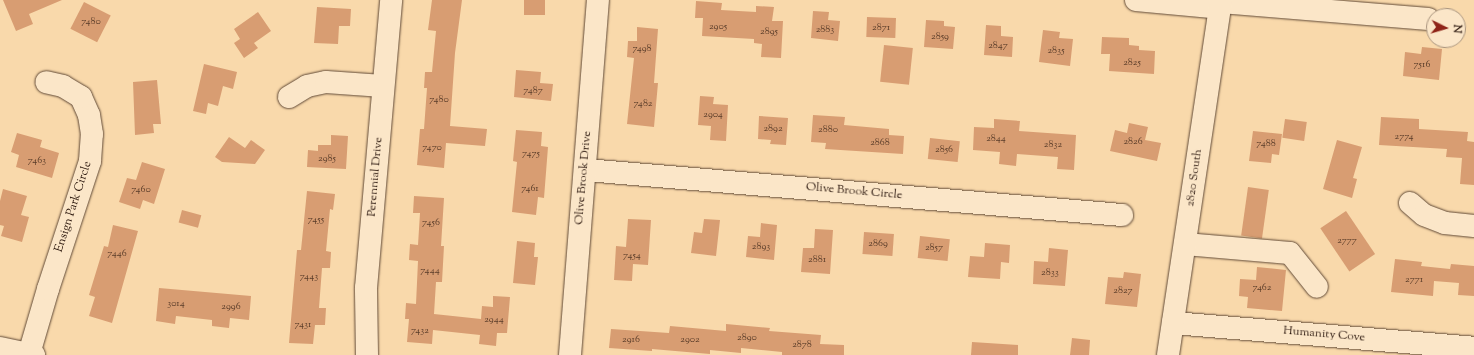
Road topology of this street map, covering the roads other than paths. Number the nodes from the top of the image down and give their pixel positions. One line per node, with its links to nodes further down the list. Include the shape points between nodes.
1 (390, 0): 7 (street, Perennial Drive)
2 (598, 0): 9 (street, Olive Brook Drive)
3 (1136, 0): 4 (street)
4 (1221, 3): 5 (street); 13 (street, 2820 South)
5 (1426, 19)
6 (46, 82): 18 (street, Ensign Park Circle, via 63,86 81,97 89,115 92,134 90,161 48,289)
7 (383, 86): 8 (street, via 326,82 307,86); 19 (street, Perennial Drive, via 366,288)
8 (289, 97)
9 (586, 170): 11 (street, Olive Brook Circle); 20 (street, Olive Brook Drive)
10 (1410, 203): 12 (street, via 1424,215 1445,223)
11 (1122, 215)
12 (1474, 226)
13 (1185, 244): 14 (street, via 1290,253); 15 (street, 2820 South)
14 (1317, 287)
15 (1174, 323): 17 (street, Humanity Cove); 21 (street, 2820 South)
16 (0, 348): 18 (street)
17 (1474, 348)
18 (32, 355)
19 (367, 355)
20 (570, 355)
21 (1168, 355)

